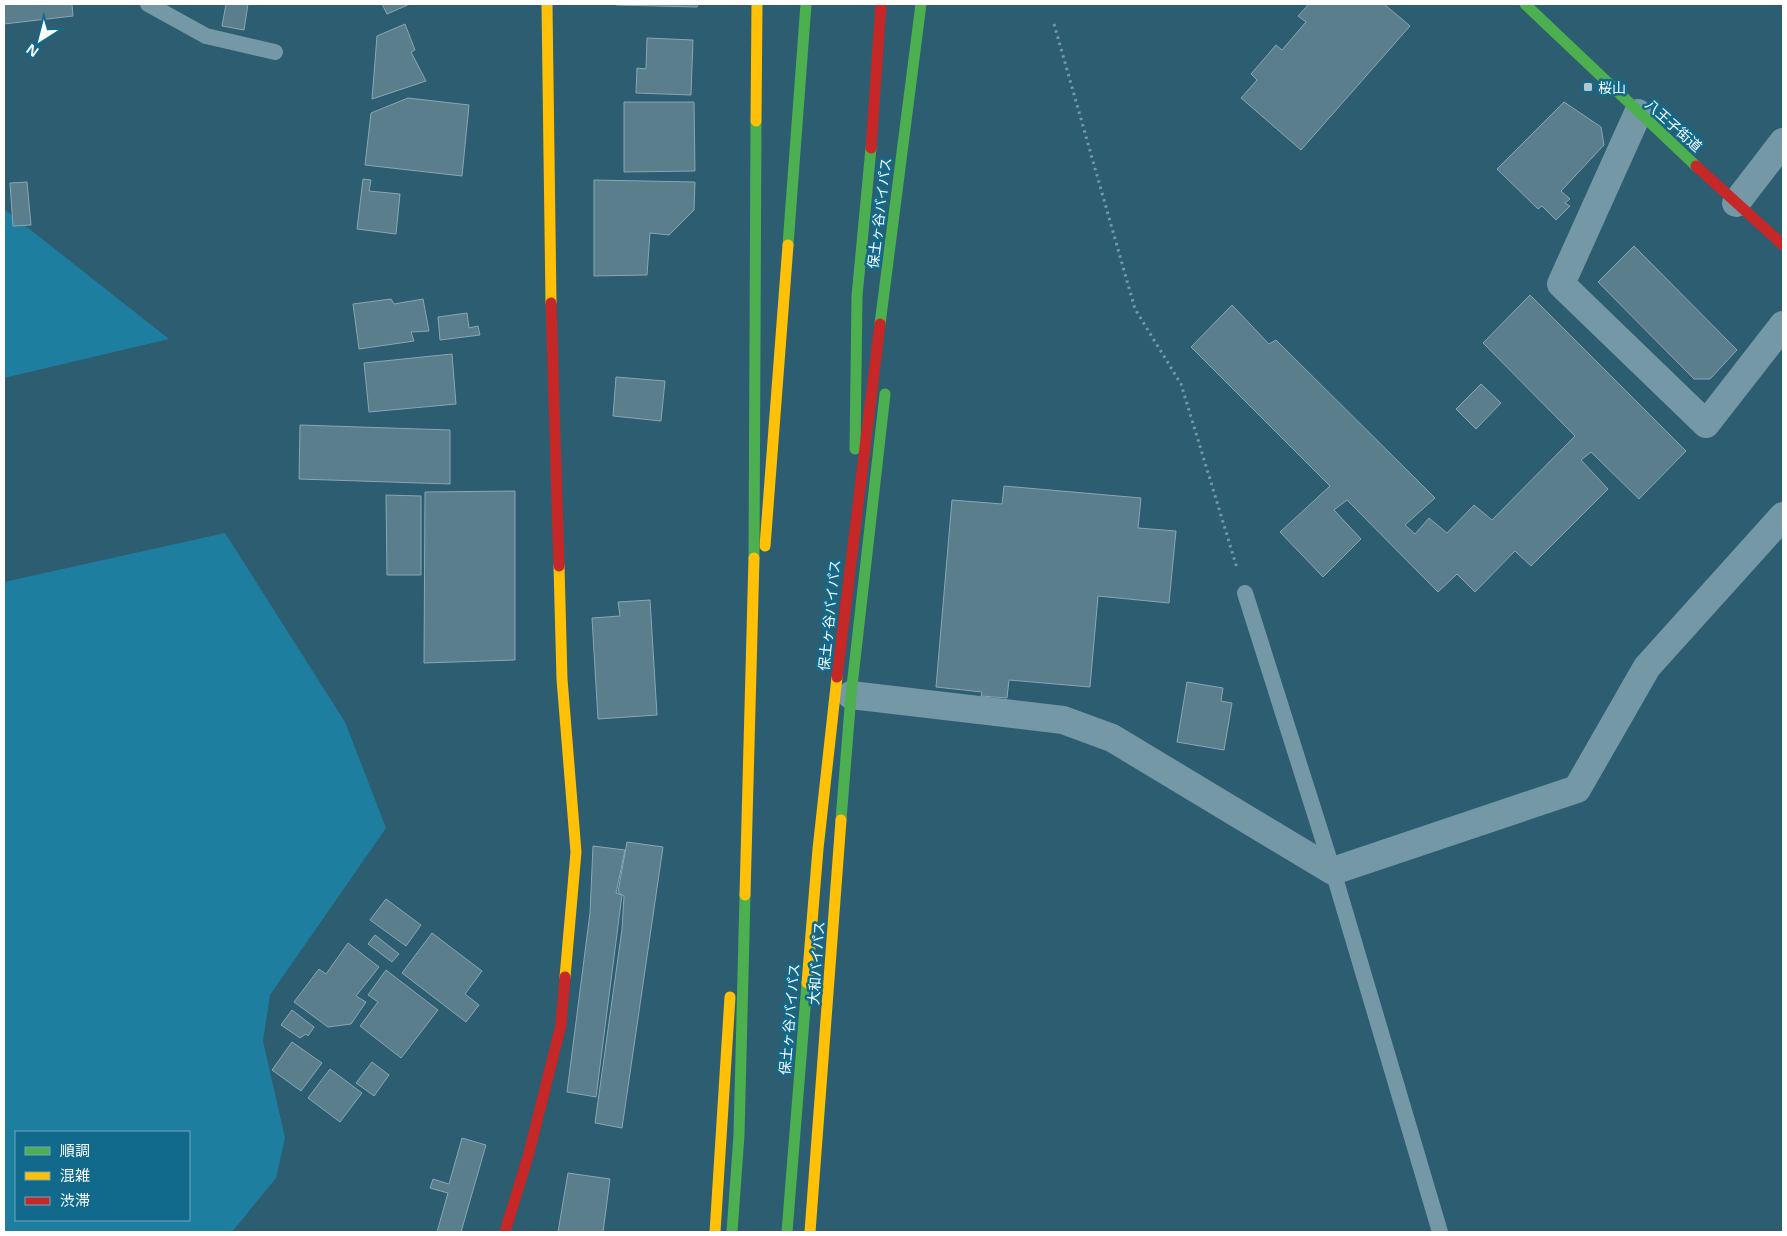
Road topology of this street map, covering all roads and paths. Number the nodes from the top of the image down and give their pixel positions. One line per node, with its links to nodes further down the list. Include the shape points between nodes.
1 (148, 4): 11 (lane, via 206,36)
2 (547, 4): 26 (main road, via 562,679 576,852 561,1025 529,1153)
3 (757, 4): 28 (main road, bridge, via 754,581 739,1135)
4 (768, 4): 20 (main road, via 744,383)
5 (806, 4): 25 (main road)
6 (881, 4): 23 (main road, via 857,296)
7 (916, 4): 17 (main road, via 910,129)
8 (921, 4): 29 (main road, 保土ヶ谷バイパス, bridge, via 852,547 819,840)
9 (1524, 4): 12 (main road, 八王子街道)
10 (1054, 24): 22 (path, via 1135,310 1181,384)
11 (275, 52)
12 (1638, 113): 14 (main road, 八王子街道); 16 (street, via 1561,284 1706,424)
13 (1783, 142): 14 (street)
14 (1736, 202): 15 (main road, 八王子街道)
15 (1783, 245)
16 (1783, 325)
17 (891, 333)
18 (886, 382): 23 (main road)
19 (1783, 516): 24 (street, via 1646,667 1577,789)
20 (742, 532)
21 (742, 562): 25 (main road)
22 (1245, 593): 24 (lane)
23 (851, 695): 24 (street, via 1063,720 1112,738); 30 (main road, 大和バイパス)
24 (1333, 871): 31 (lane)
25 (738, 880): 27 (main road)
26 (505, 1232)
27 (715, 1232)
28 (732, 1232)
29 (787, 1232)
30 (810, 1232)
31 (1440, 1232)

